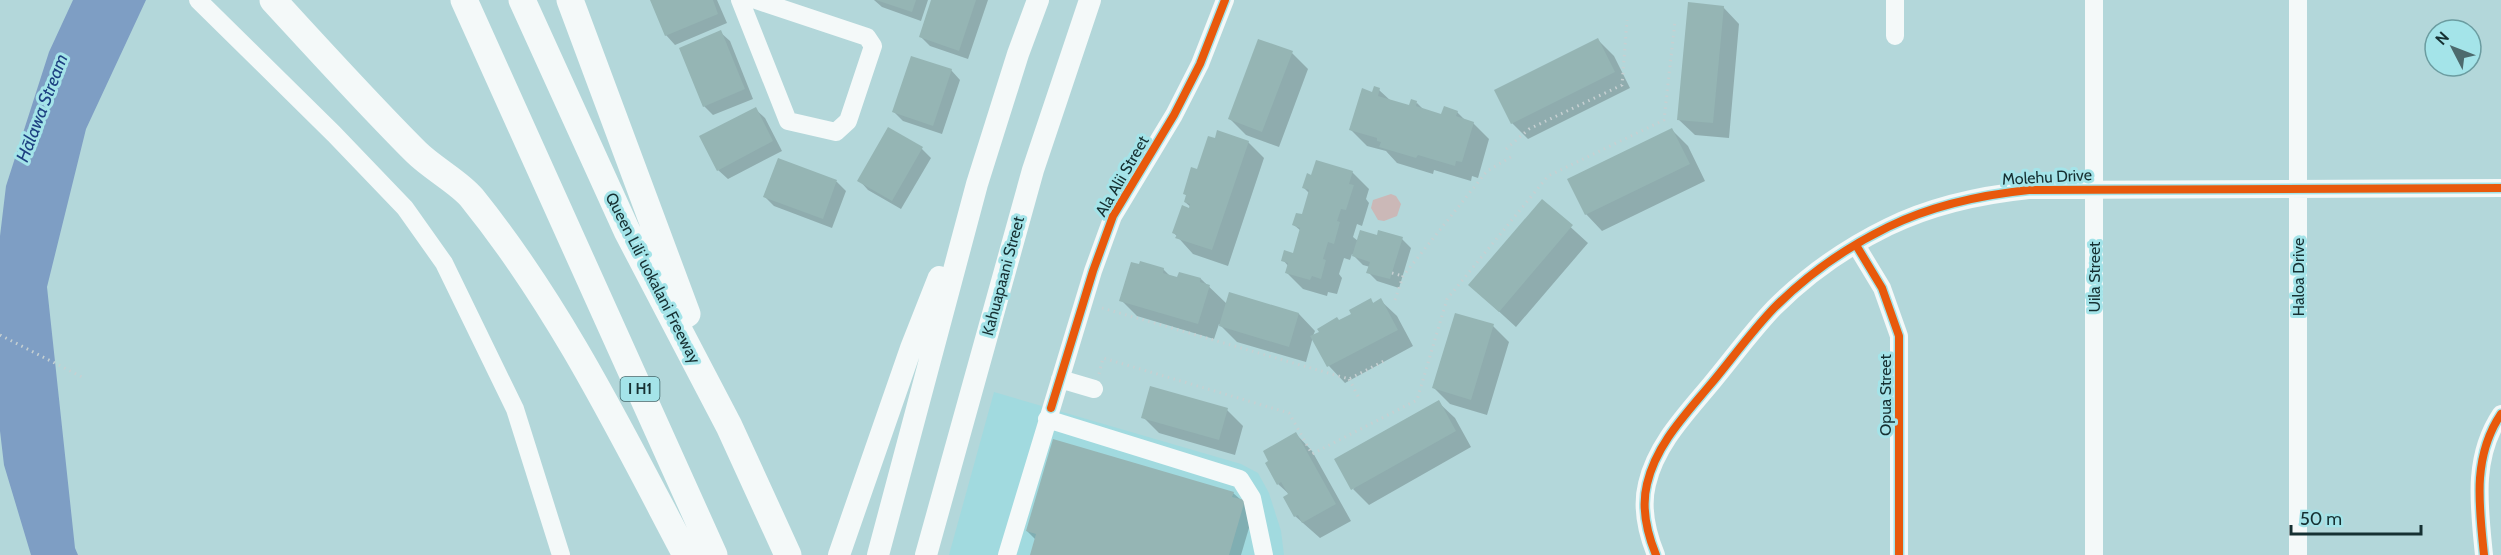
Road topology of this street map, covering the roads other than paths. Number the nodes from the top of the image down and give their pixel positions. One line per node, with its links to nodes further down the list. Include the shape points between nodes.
1 (198, 0): 26 (street, via 405,208 444,263 515,409)
2 (273, 0): 27 (highway, via 431,167 470,195 519,261 582,359)
3 (464, 0): 28 (highway, I H1)
4 (522, 0): 25 (highway, Queen Liliʻuokalani Freeway, via 627,231)
5 (570, 0): 25 (highway)
6 (740, 0): 7 (street, via 788,121 836,132 848,121 873,46 867,37)
7 (756, 0)
8 (1102, 0): 14 (main road)
9 (1894, 0): 15 (street)
10 (2094, 0): 18 (street, Uila Street)
11 (2298, 0): 19 (street, Haloa Drive)
12 (1221, 1): 21 (street, Ala Alii Street, via 1200,64 1113,216)
13 (1034, 5): 16 (main road)
14 (1088, 8): 32 (main road, Kahuapaani Street, via 1033,170)
15 (1894, 36)
16 (977, 184): 30 (main road, via 910,348); 31 (main road)
17 (2501, 188): 19 (street, Molehu Drive)
18 (2094, 189): 19 (street, Molehu Drive); 20 (street, Molehu Drive, via 1994,193 1950,203 1888,227); 37 (street, Uila Street)
19 (2298, 190): 38 (street, Haloa Drive)
20 (1856, 245): 35 (street, Molehu Drive, via 1828,262 1773,309 1661,447 1644,504); 36 (street, Opua Street, via 1881,288 1899,336)
21 (1060, 379): 22 (street); 23 (street, Ala Alii Street)
22 (1096, 382)
23 (1049, 414): 33 (street, Ala Alii Street); 34 (street, via 1240,479 1252,498)
24 (2501, 414): 39 (street, via 2488,436 2480,472 2478,494)
25 (729, 426): 29 (highway, Queen Liliʻuokalani Freeway)
26 (561, 555)
27 (686, 555)
28 (714, 555)
29 (788, 555)
30 (839, 555)
31 (878, 555)
32 (927, 555)
33 (1007, 555)
34 (1264, 555)
35 (1656, 555)
36 (1899, 555)
37 (2094, 555)
38 (2298, 555)
39 (2484, 555)

